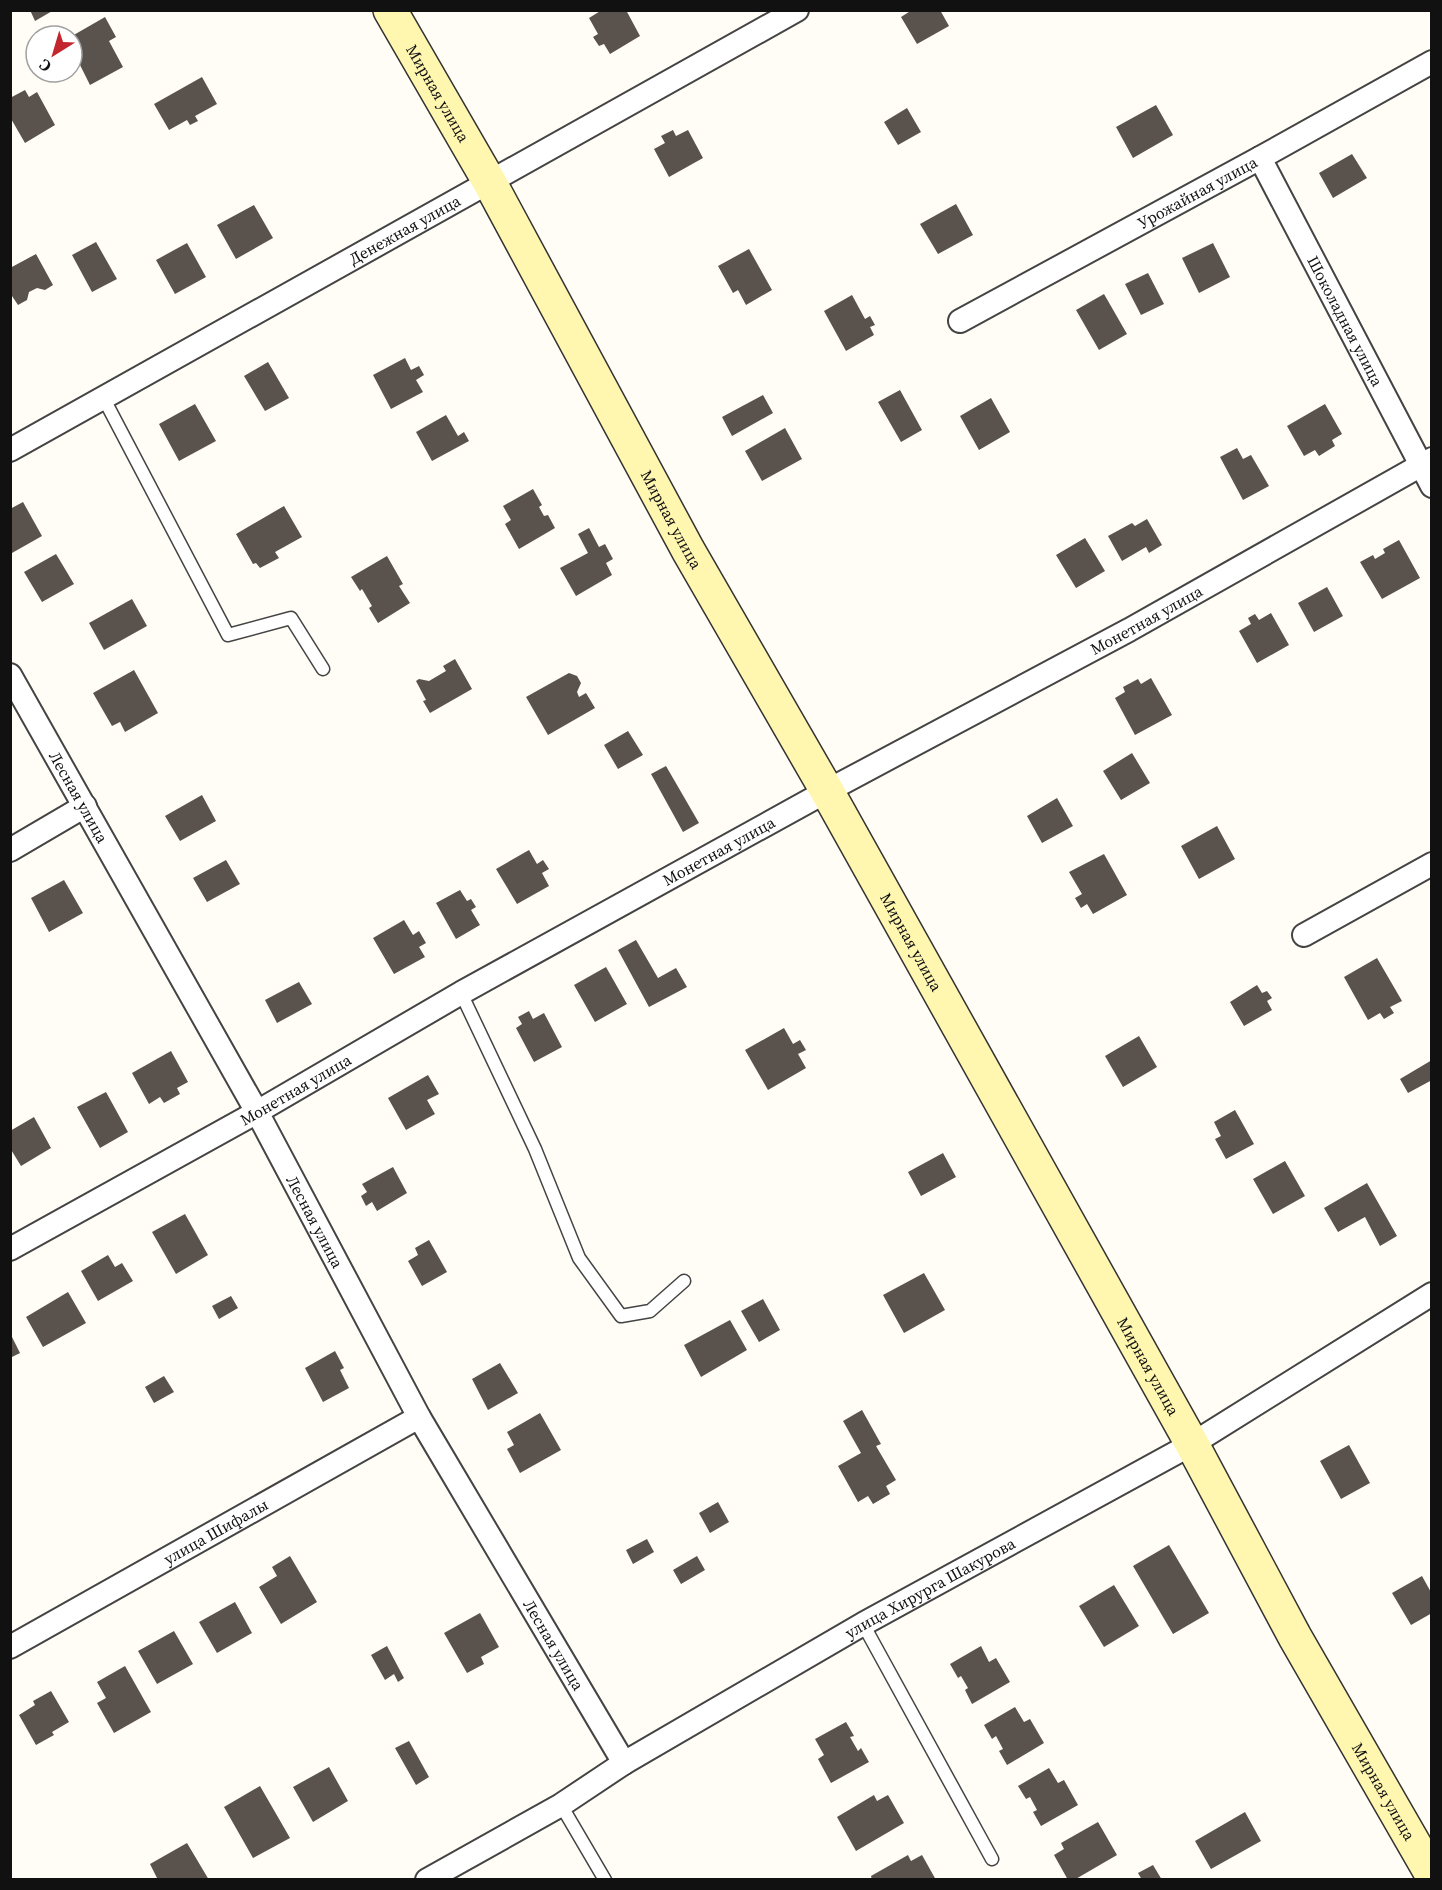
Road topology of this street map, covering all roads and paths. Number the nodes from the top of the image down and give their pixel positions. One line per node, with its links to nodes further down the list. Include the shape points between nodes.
1 (390, 10): 5 (street, Мирная улица)
2 (797, 10): 5 (street, Денежная улица)
3 (1431, 62): 4 (street, Урожайная улица)
4 (1260, 158): 6 (street, Урожайная улица); 9 (street, Шоколадная улица)
5 (490, 183): 7 (street, Денежная улица); 13 (street, Мирная улица, via 688,550)
6 (960, 321)
7 (104, 399): 8 (street, Денежная улица); 11 (lane, via 228,634 291,618)
8 (10, 450)
9 (1426, 462): 10 (street, Шоколадная улица); 13 (street, Монетная улица, via 1129,630)
10 (1431, 486)
11 (323, 669)
12 (10, 675): 14 (street, Лесная улица)
13 (827, 791): 18 (street, Монетная улица); 24 (street, Мирная улица)
14 (86, 806): 15 (street); 19 (street, Лесная улица)
15 (10, 850)
16 (1431, 864): 17 (street)
17 (1304, 935)
18 (461, 993): 19 (street, Монетная улица); 21 (lane, via 535,1149 579,1258 613,1308 621,1316 650,1311)
19 (257, 1112): 20 (street, Монетная улица); 23 (street, Лесная улица)
20 (10, 1249)
21 (684, 1281)
22 (1431, 1294): 24 (street, улица Хирурга Шакурова)
23 (419, 1417): 26 (street, улица Шифалы); 27 (street, Лесная улица)
24 (1192, 1444): 25 (street, улица Хирурга Шакурова); 30 (street, Мирная улица, via 1295,1637)
25 (863, 1624): 27 (street, улица Хирурга Шакурова); 29 (lane)
26 (10, 1647)
27 (624, 1763): 28 (street, улица Хирурга Шакурова)
28 (561, 1805): 31 (street, улица Хирурга Шакурова); 32 (lane)
29 (992, 1859)
30 (1431, 1875)
31 (427, 1880)
32 (605, 1880)

